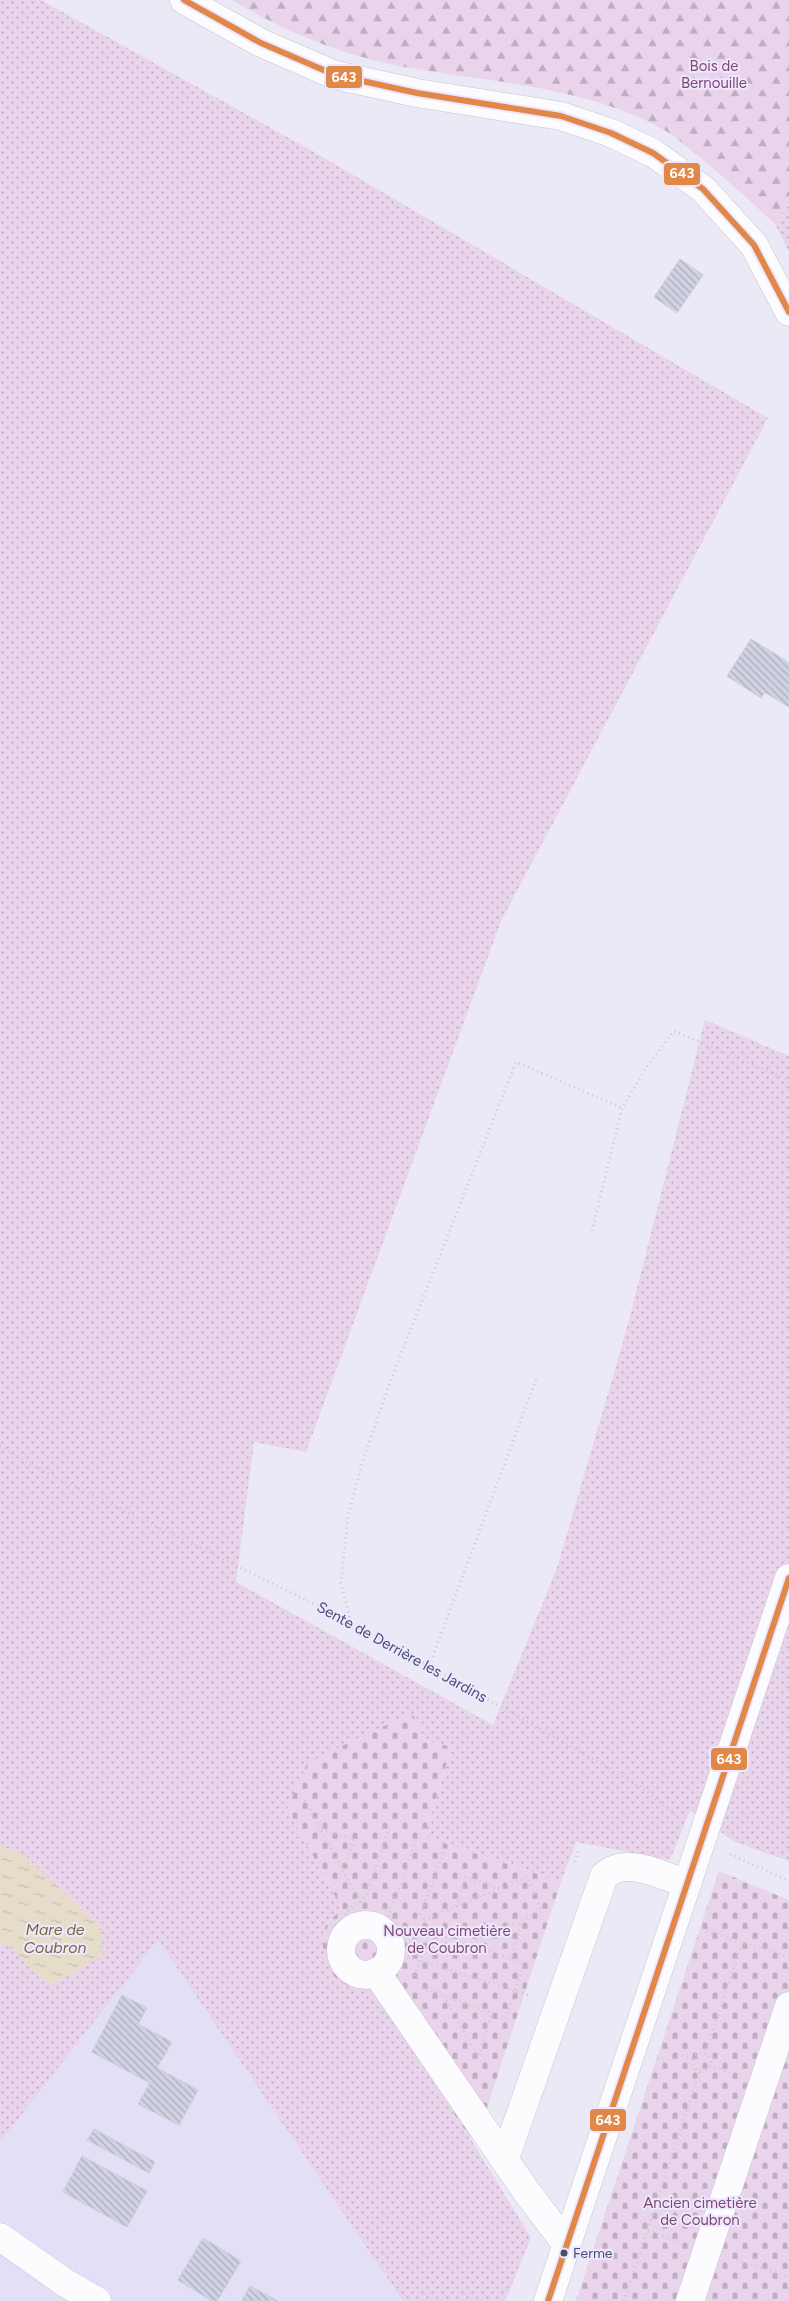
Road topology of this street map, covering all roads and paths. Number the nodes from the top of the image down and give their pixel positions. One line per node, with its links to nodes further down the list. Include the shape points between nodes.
1 (184, 0): 2 (street, via 261,44 334,75 418,93 561,116 611,133 652,153 703,189 754,245)
2 (789, 312)
3 (789, 1080): 4 (path, via 674,1031)
4 (622, 1108): 5 (path); 9 (path, via 516,1062 392,1377 364,1457 348,1516 341,1583)
5 (592, 1231)
6 (537, 1377): 10 (path)
7 (0, 1446): 9 (path, Sente de Derrière les Jardins, via 35,1467)
8 (789, 1578): 15 (street)
9 (351, 1622): 10 (path, Sente de Derrière les Jardins)
10 (429, 1666): 15 (path, Sente de Derrière les Jardins, via 645,1790)
11 (305, 1800): 12 (path)
12 (320, 1828): 17 (path); 17 (path, via 354,1839)
13 (390, 1828): 21 (path, via 366,1894)
14 (418, 1837): 30 (path, via 392,1908)
15 (701, 1838): 18 (path, Sente de Derrière les Jardins); 19 (street)
16 (445, 1847): 23 (path, via 422,1914)
17 (343, 1871): 21 (path)
18 (789, 1881)
19 (687, 1884): 45 (street, via 629,1865 611,1869 604,1876); 47 (street)
20 (499, 1889): 22 (path); 22 (path, via 466,1877); 24 (path, via 527,1877 542,1911)
21 (360, 1902): 25 (path, via 345,1915)
22 (456, 1907): 23 (path)
23 (424, 1920): 27 (path)
24 (523, 1920): 29 (path); 33 (path)
25 (351, 1929): 30 (street, via 366,1925); 30 (street, via 342,1943 342,1959 346,1965 360,1974)
26 (708, 1931): 28 (path)
27 (430, 1932): 29 (path); 32 (path)
28 (743, 1941): 31 (path); 42 (path)
29 (468, 1945): 33 (path)
30 (382, 1951): 32 (path); 45 (street)
31 (789, 1957)
32 (420, 1959): 34 (path); 36 (path)
33 (511, 1959): 36 (path, via 524,1963)
34 (413, 1984)
35 (420, 1987): 37 (path)
36 (515, 1990): 38 (path); 40 (path, via 506,2019)
37 (444, 1996): 40 (path); 40 (path, via 478,2056)
38 (531, 1996)
39 (789, 2006): 48 (street)
40 (492, 2014)
41 (677, 2054): 43 (path)
42 (705, 2054): 43 (path, via 696,2055); 44 (path, via 711,2059 710,2066 708,2070)
43 (694, 2059): 44 (path)
44 (700, 2071): 52 (path)
45 (505, 2158): 47 (street)
46 (0, 2237): 50 (street)
47 (567, 2245): 51 (street)
48 (708, 2250): 49 (path); 53 (street)
49 (789, 2278)
50 (97, 2301)
51 (548, 2301)
52 (624, 2301)
53 (690, 2301)

